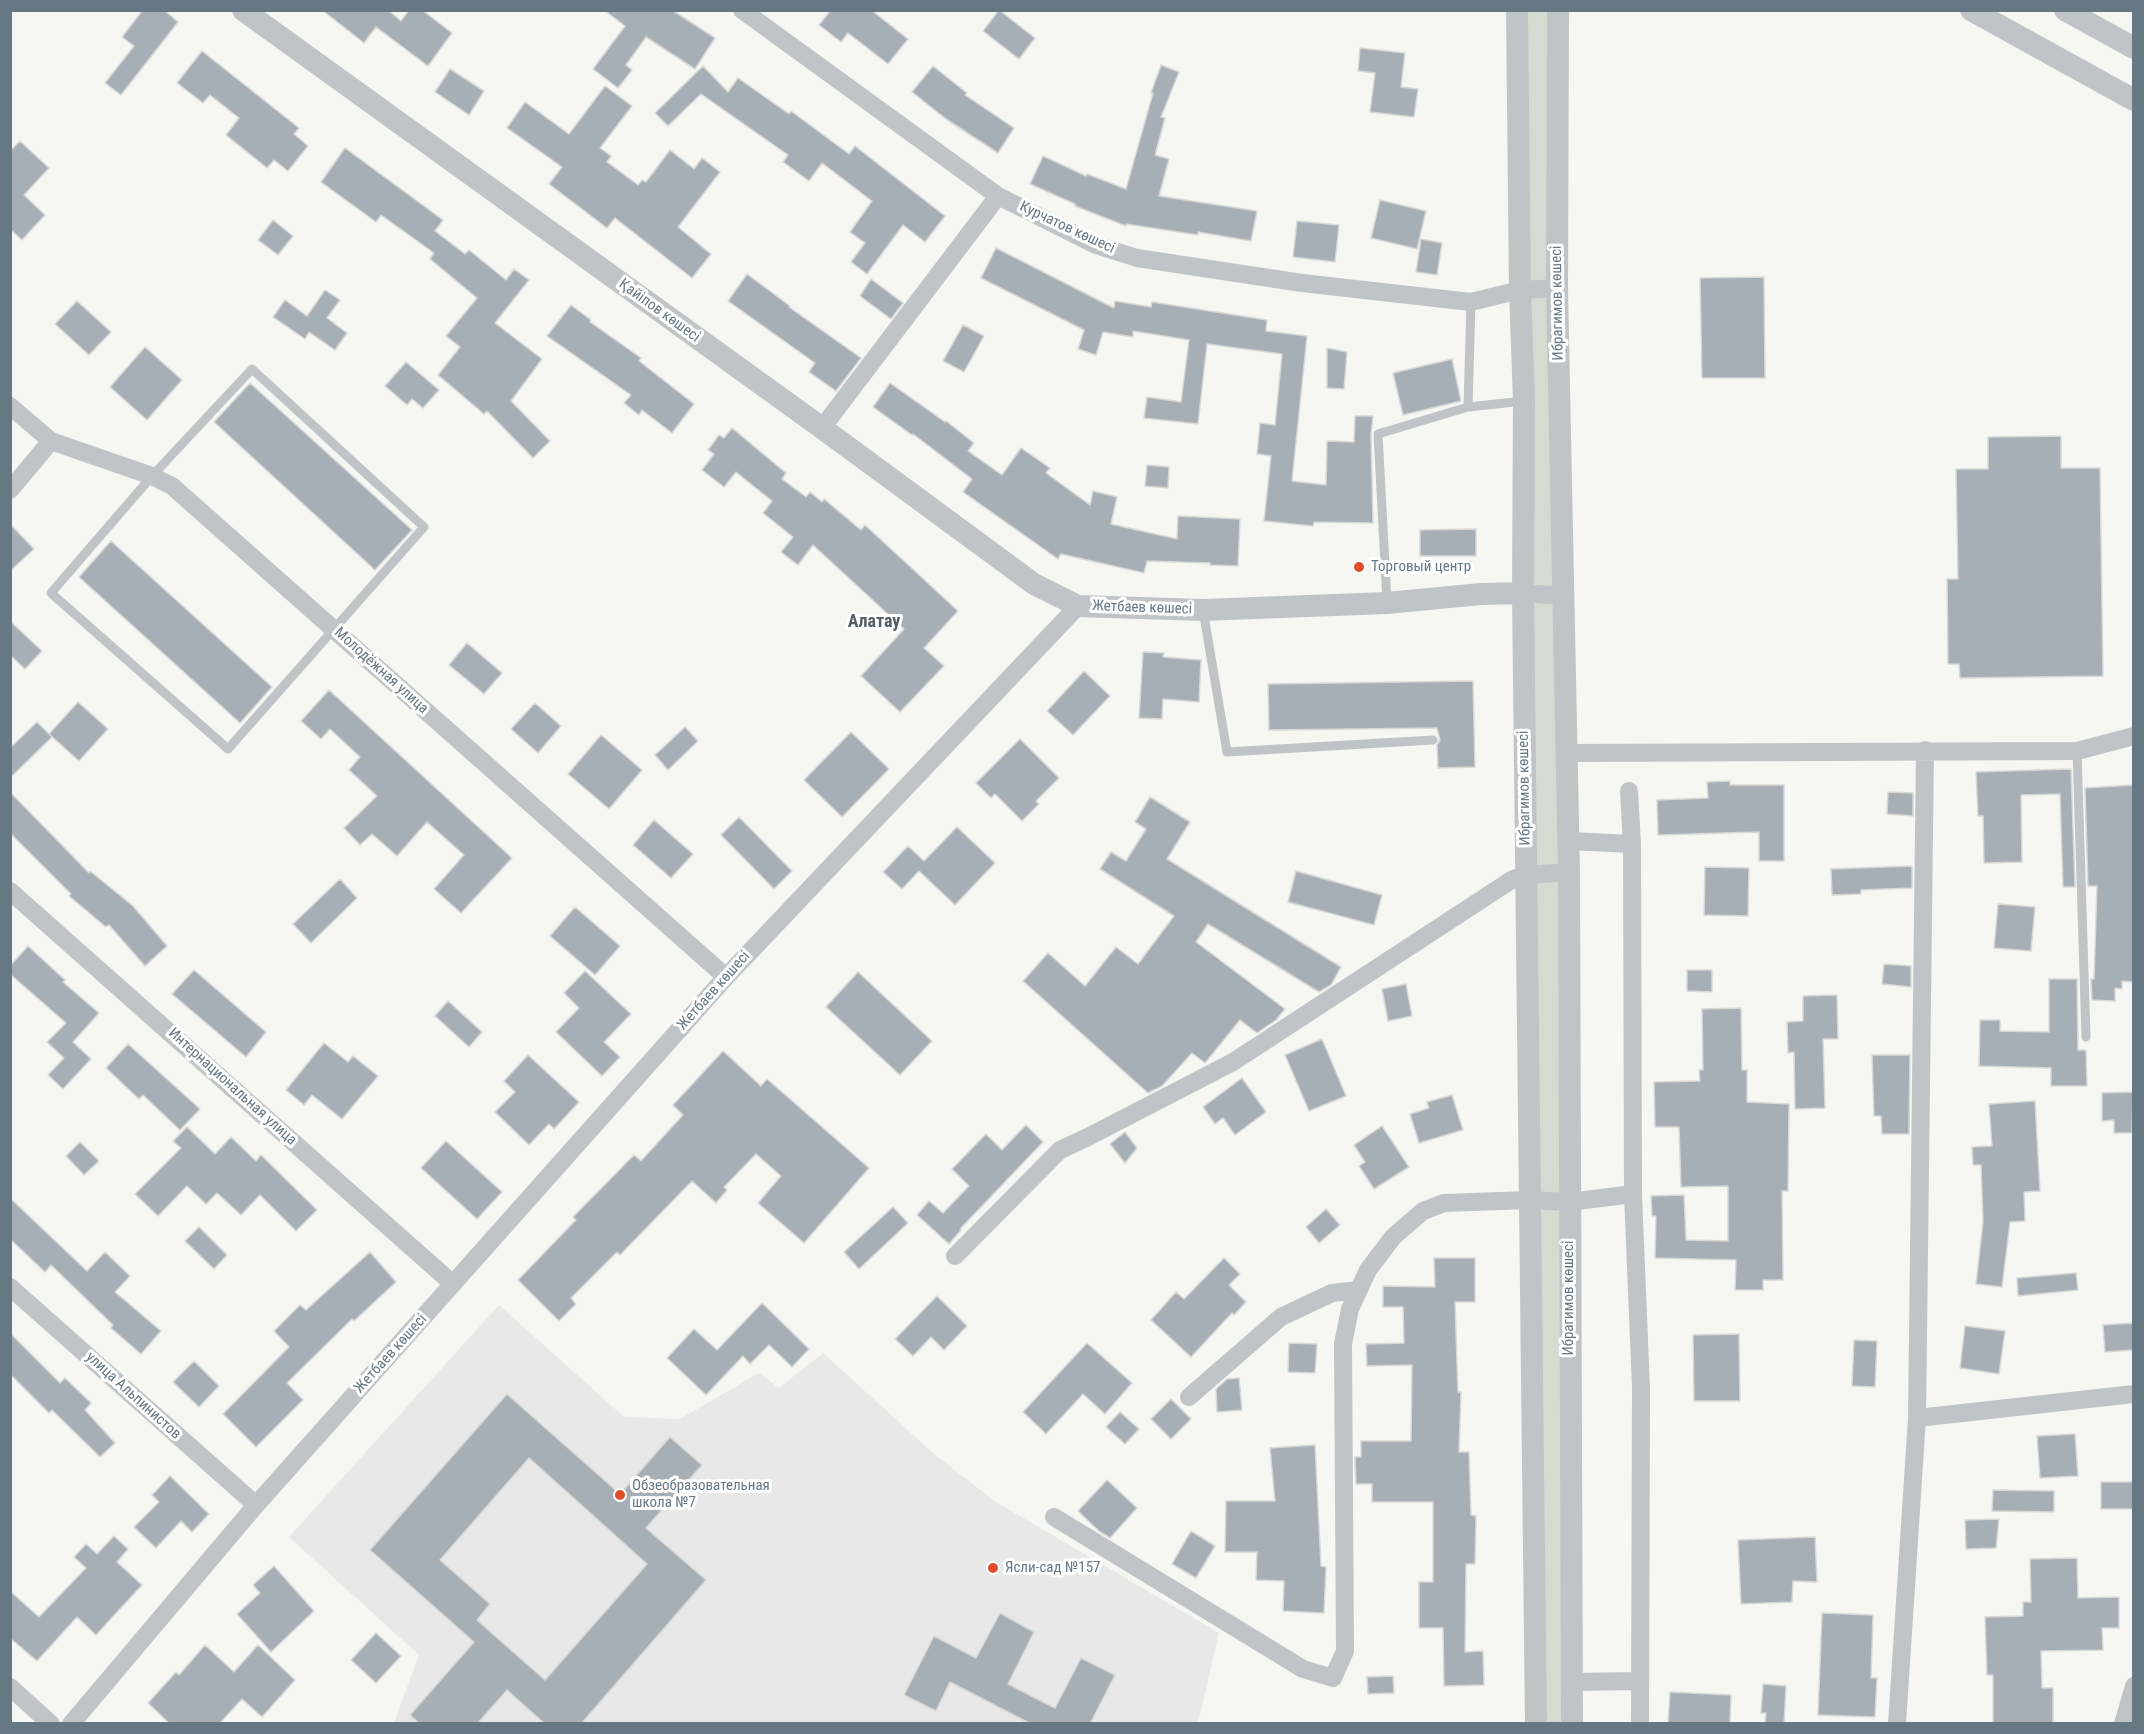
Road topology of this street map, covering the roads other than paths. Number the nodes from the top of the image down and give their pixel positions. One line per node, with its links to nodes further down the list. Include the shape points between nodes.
1 (243, 10): 16 (street, Қайіпов көшесі)
2 (742, 10): 9 (street, Курчатов көшесі)
3 (1517, 10): 11 (street, Ибрагимов көшесі)
4 (1558, 10): 10 (street, Ибрагимов көшесі)
5 (1971, 10): 8 (street)
6 (2065, 10): 7 (street)
7 (2133, 48)
8 (2133, 100)
9 (998, 196): 12 (street, Курчатов көшесі, via 1096,245 1137,258 1302,283); 16 (street)
10 (1557, 288): 11 (street, Курчатов көшесі); 21 (street, Ибрагимов көшесі)
11 (1520, 290): 12 (street, Курчатов көшесі); 13 (street, Ибрагимов көшесі)
12 (1471, 302): 15 (lane)
13 (1524, 401): 15 (lane); 20 (street, Ибрагимов көшесі)
14 (10, 406): 17 (street, Молодёжная улица)
15 (1468, 408): 22 (lane, via 1378,434)
16 (822, 429): 23 (street, Қайіпов көшесі, via 1034,584)
17 (51, 441): 18 (street, Молодёжная улица); 19 (street)
18 (152, 476): 25 (street, Молодёжная улица, via 172,486); 25 (lane, via 252,369 424,527); 25 (lane, via 51,593 228,749)
19 (10, 490)
20 (1523, 592): 21 (street); 22 (street, Жетбаев көшесі); 35 (street, Ибрагимов көшесі)
21 (1564, 596): 30 (street, Ибрагимов көшесі)
22 (1387, 603): 24 (street, Жетбаев көшесі)
23 (1078, 606): 24 (street, Жетбаев көшесі); 37 (street, Жетбаев көшесі)
24 (1203, 610): 27 (lane, via 1227,752)
25 (334, 629): 37 (street, Молодёжная улица)
26 (2133, 736): 29 (street)
27 (1433, 740)
28 (1925, 750): 29 (street); 30 (street); 48 (street)
29 (2077, 751): 38 (lane)
30 (1567, 753): 32 (street, Ибрагимов көшесі)
31 (1629, 791): 33 (street)
32 (1568, 841): 33 (street); 34 (street, Ибрагимов көшесі)
33 (1632, 844): 39 (street)
34 (1569, 872): 35 (street); 41 (street, Ибрагимов көшесі)
35 (1526, 875): 40 (street, Ибрагимов көшесі); 42 (street, via 1513,879 1233,1062 1060,1149)
36 (10, 891): 43 (street, Интернациональная улица)
37 (726, 977): 43 (street, Жетбаев көшесі)
38 (2086, 1037)
39 (1633, 1194): 41 (street); 51 (street, via 1641,1388)
40 (1529, 1200): 41 (street); 45 (street, via 1444,1203 1423,1211 1393,1237 1368,1270); 57 (street, Ибрагимов көшесі)
41 (1569, 1202): 52 (street, Ибрагимов көшесі)
42 (955, 1256)
43 (453, 1284): 49 (street, Жетбаев көшесі)
44 (10, 1287): 49 (street, улица Альпинистов)
45 (1359, 1290): 47 (street, via 1332,1293 1281,1317); 50 (street, via 1350,1309 1343,1344 1345,1651 1333,1678 1304,1669)
46 (2133, 1394): 48 (street)
47 (1189, 1397)
48 (1917, 1418): 60 (street)
49 (256, 1505): 56 (street, Жетбаев көшесі)
50 (1054, 1517)
51 (1640, 1681): 52 (street); 59 (street)
52 (1572, 1682): 58 (street, Ибрагимов көшесі)
53 (2133, 1686): 61 (street)
54 (10, 1687): 55 (street)
55 (51, 1724)
56 (71, 1724)
57 (1536, 1724)
58 (1572, 1724)
59 (1640, 1724)
60 (1897, 1724)
61 (2123, 1724)

